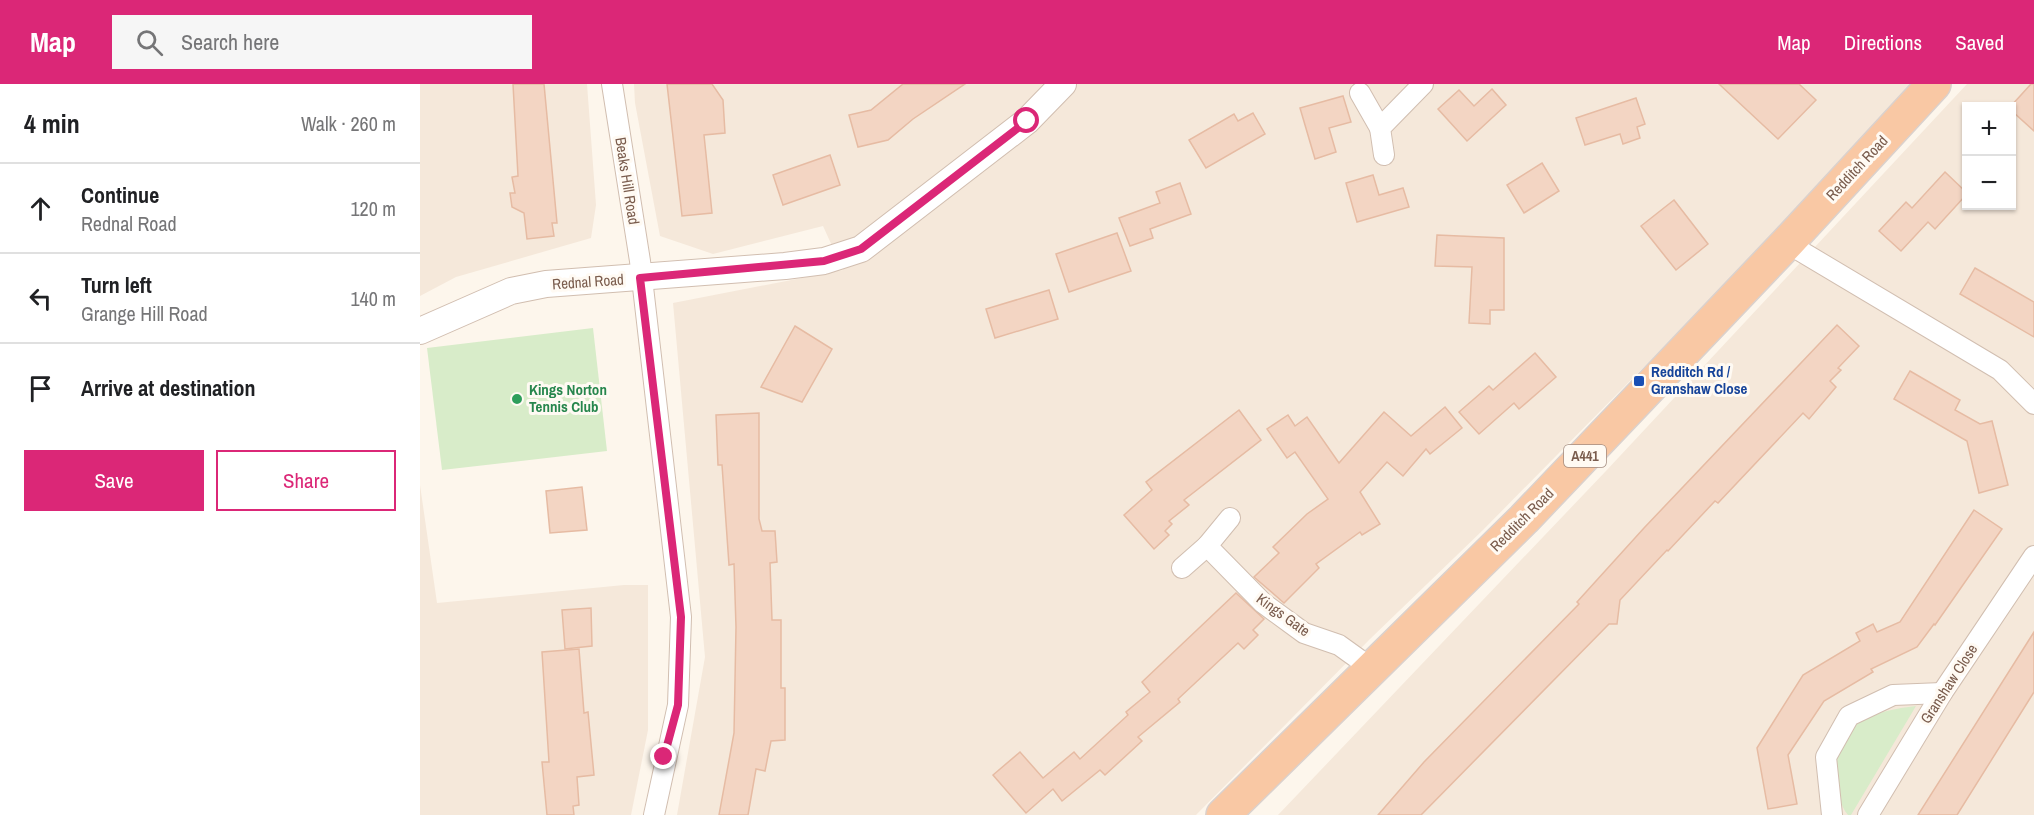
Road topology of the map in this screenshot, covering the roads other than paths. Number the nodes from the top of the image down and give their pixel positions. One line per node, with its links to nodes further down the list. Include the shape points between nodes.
1 (612, 84): 9 (street, Beaks Hill Road)
2 (1063, 84): 9 (street, Rednal Road, via 1027,121 861,249 824,261)
3 (1423, 84): 6 (street)
4 (1934, 84): 8 (highway, Redditch Road / A441)
5 (1360, 93): 6 (street)
6 (1380, 128): 7 (street)
7 (1384, 155)
8 (1787, 243): 11 (street); 18 (highway, Redditch Road / A441, via 1524,519)
9 (640, 278): 10 (street, Rednal Road, via 546,284 511,291); 20 (street, Beaks Hill Road, via 681,617 678,705)
10 (420, 332)
11 (2000, 370): 12 (street); 13 (street)
12 (2034, 379)
13 (2034, 404)
14 (1230, 518): 15 (street)
15 (1207, 546): 17 (street); 18 (street, Kings Gate, via 1263,603 1304,633 1339,645)
16 (2034, 556): 19 (street, Granshaw Close)
17 (1182, 568)
18 (1371, 668): 21 (highway, Redditch Road / A441)
19 (1942, 693): 22 (street, via 1893,694 1849,716 1826,757); 23 (street, Granshaw Close)
20 (654, 815)
21 (1223, 815)
22 (1832, 815)
23 (1868, 815)

